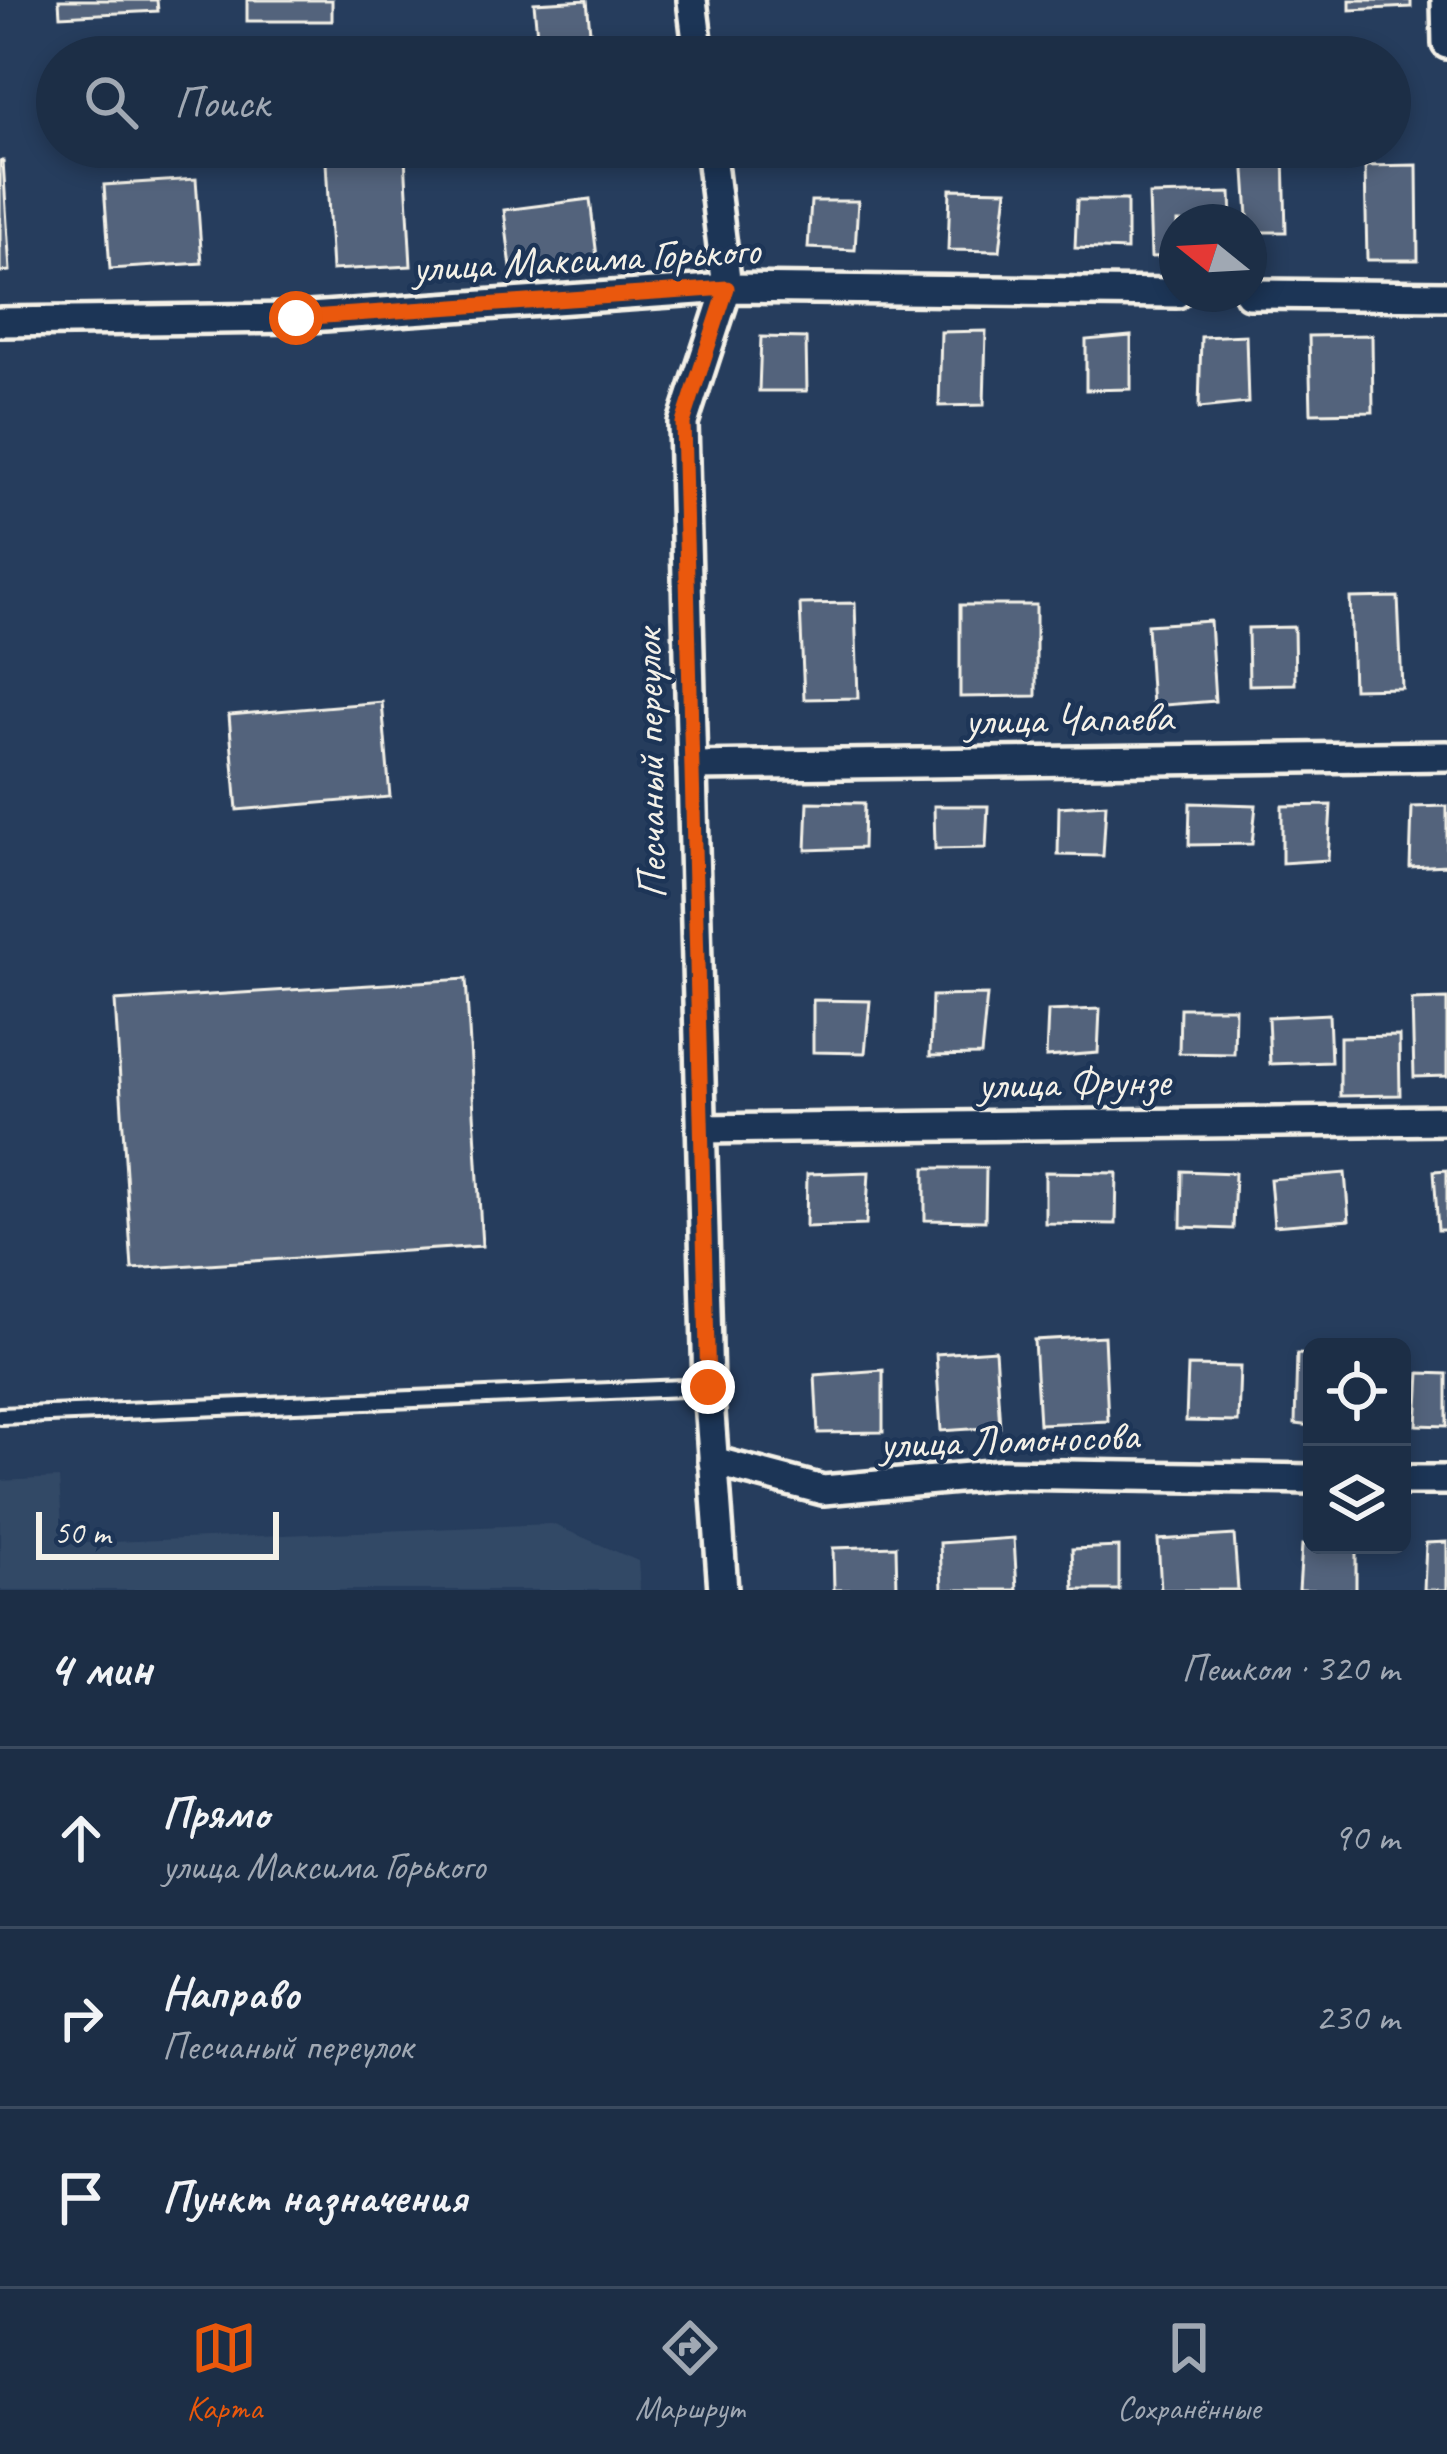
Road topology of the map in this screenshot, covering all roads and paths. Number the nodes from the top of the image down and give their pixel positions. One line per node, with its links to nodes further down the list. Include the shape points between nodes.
1 (692, 0): 3 (street)
2 (1446, 0): 4 (street)
3 (696, 36)
4 (1447, 44)
5 (713, 168): 6 (street, Песчаный переулок)
6 (727, 288): 7 (street, улица Максима Горького); 10 (street, улица Максима Горького, via 296,318); 12 (street, Песчаный переулок, via 683,423)
7 (1159, 293)
8 (1267, 294): 9 (street)
9 (1447, 296)
10 (0, 322)
11 (1447, 756): 12 (street, улица Чапаева)
12 (692, 766): 14 (street, Песчаный переулок)
13 (1447, 1120): 14 (street, улица Фрунзе)
14 (701, 1129): 15 (street, Песчаный переулок)
15 (708, 1387): 16 (lane); 17 (street, Песчаный переулок)
16 (0, 1417)
17 (713, 1461): 18 (street, улица Ломоносова, via 824,1490 1002,1474); 21 (street, Песчаный переулок)
18 (1303, 1479)
19 (1411, 1480): 20 (street)
20 (1447, 1480)
21 (723, 1590)

